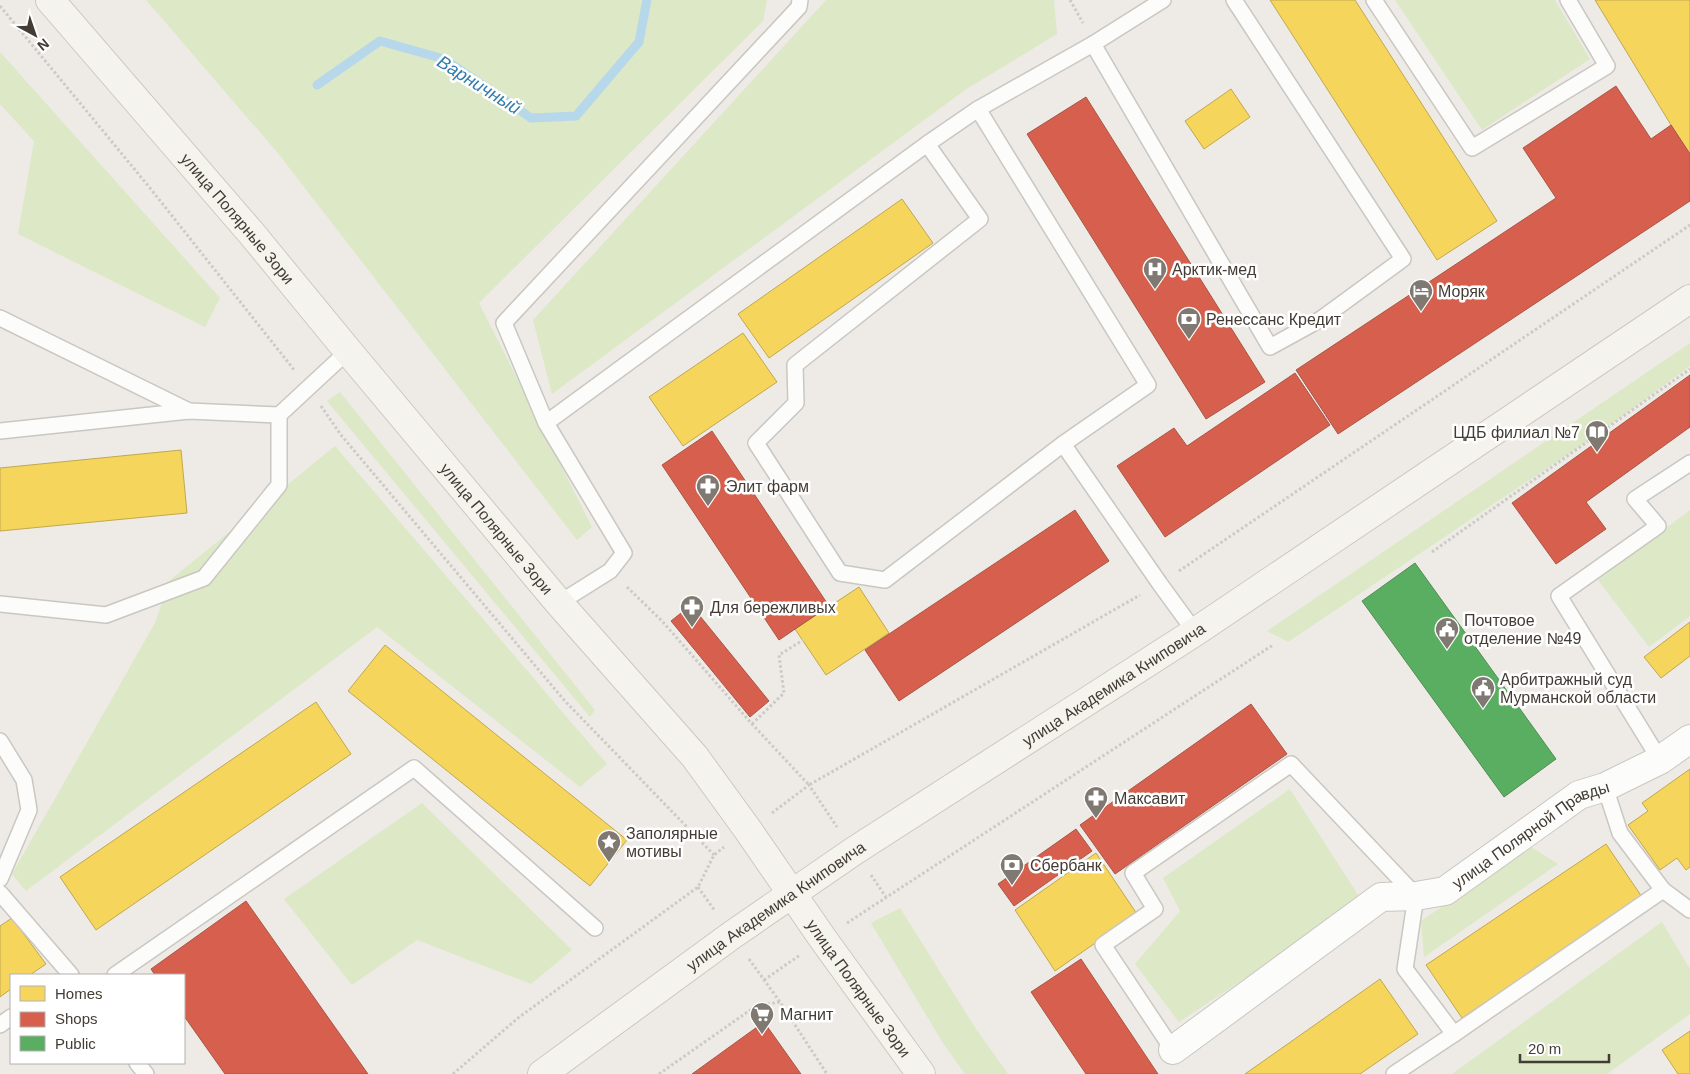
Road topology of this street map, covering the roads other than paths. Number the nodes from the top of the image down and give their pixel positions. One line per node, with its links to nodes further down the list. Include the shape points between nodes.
1 (50, 0): 12 (main road, улица Полярные Зори, via 252,234)
2 (1163, 0): 7 (lane)
3 (1234, 0): 7 (lane, via 1403,259 1321,319 1270,347)
4 (1374, 0): 5 (lane, via 1472,148 1607,66)
5 (1568, 0)
6 (801, 2): 15 (lane, via 504,323)
7 (1093, 44): 8 (lane)
8 (978, 109): 9 (lane); 17 (lane, via 1148,385)
9 (928, 144): 15 (lane); 17 (lane, via 980,219 795,365 796,403 756,443 840,573 885,580)
10 (1690, 299): 21 (main road, улица Академика Книповича)
11 (0, 318): 13 (lane)
12 (348, 351): 14 (lane); 19 (main road, улица Полярные Зори)
13 (189, 411): 14 (lane); 16 (lane)
14 (279, 415): 20 (lane, via 279,485 204,578 106,616)
15 (546, 423): 19 (lane, via 624,553 610,571)
16 (0, 431)
17 (1063, 444): 21 (lane)
18 (1690, 462): 24 (lane, via 1636,499 1658,526 1559,596)
19 (559, 603): 29 (main road, улица Полярные Зори, via 695,757)
20 (0, 604)
21 (1195, 632): 29 (main road, улица Академика Книповича)
22 (1690, 739): 24 (street, улица Полярной Правды)
23 (0, 742): 26 (lane, via 24,780 29,810)
24 (1660, 760): 25 (street, улица Полярной Правды)
25 (1605, 787): 27 (lane, via 1620,833); 30 (street, улица Полярной Правды, via 1579,795 1446,891)
26 (0, 879)
27 (1663, 890): 31 (lane); 35 (lane)
28 (0, 893): 33 (lane)
29 (792, 894): 39 (main road, улица Академика Книповича); 40 (main road, улица Полярные Зори)
30 (1416, 896): 35 (lane, via 1405,969); 36 (street, улица Полярной Правды, via 1381,897); 36 (lane, via 1291,764 1133,873 1155,909 1102,945)
31 (1690, 910)
32 (594, 928): 34 (lane, via 414,768)
33 (68, 974)
34 (116, 974)
35 (1454, 1034): 41 (lane)
36 (1173, 1050)
37 (138, 1064): 38 (lane)
38 (146, 1074)
39 (542, 1074)
40 (920, 1074)
41 (1394, 1074)

